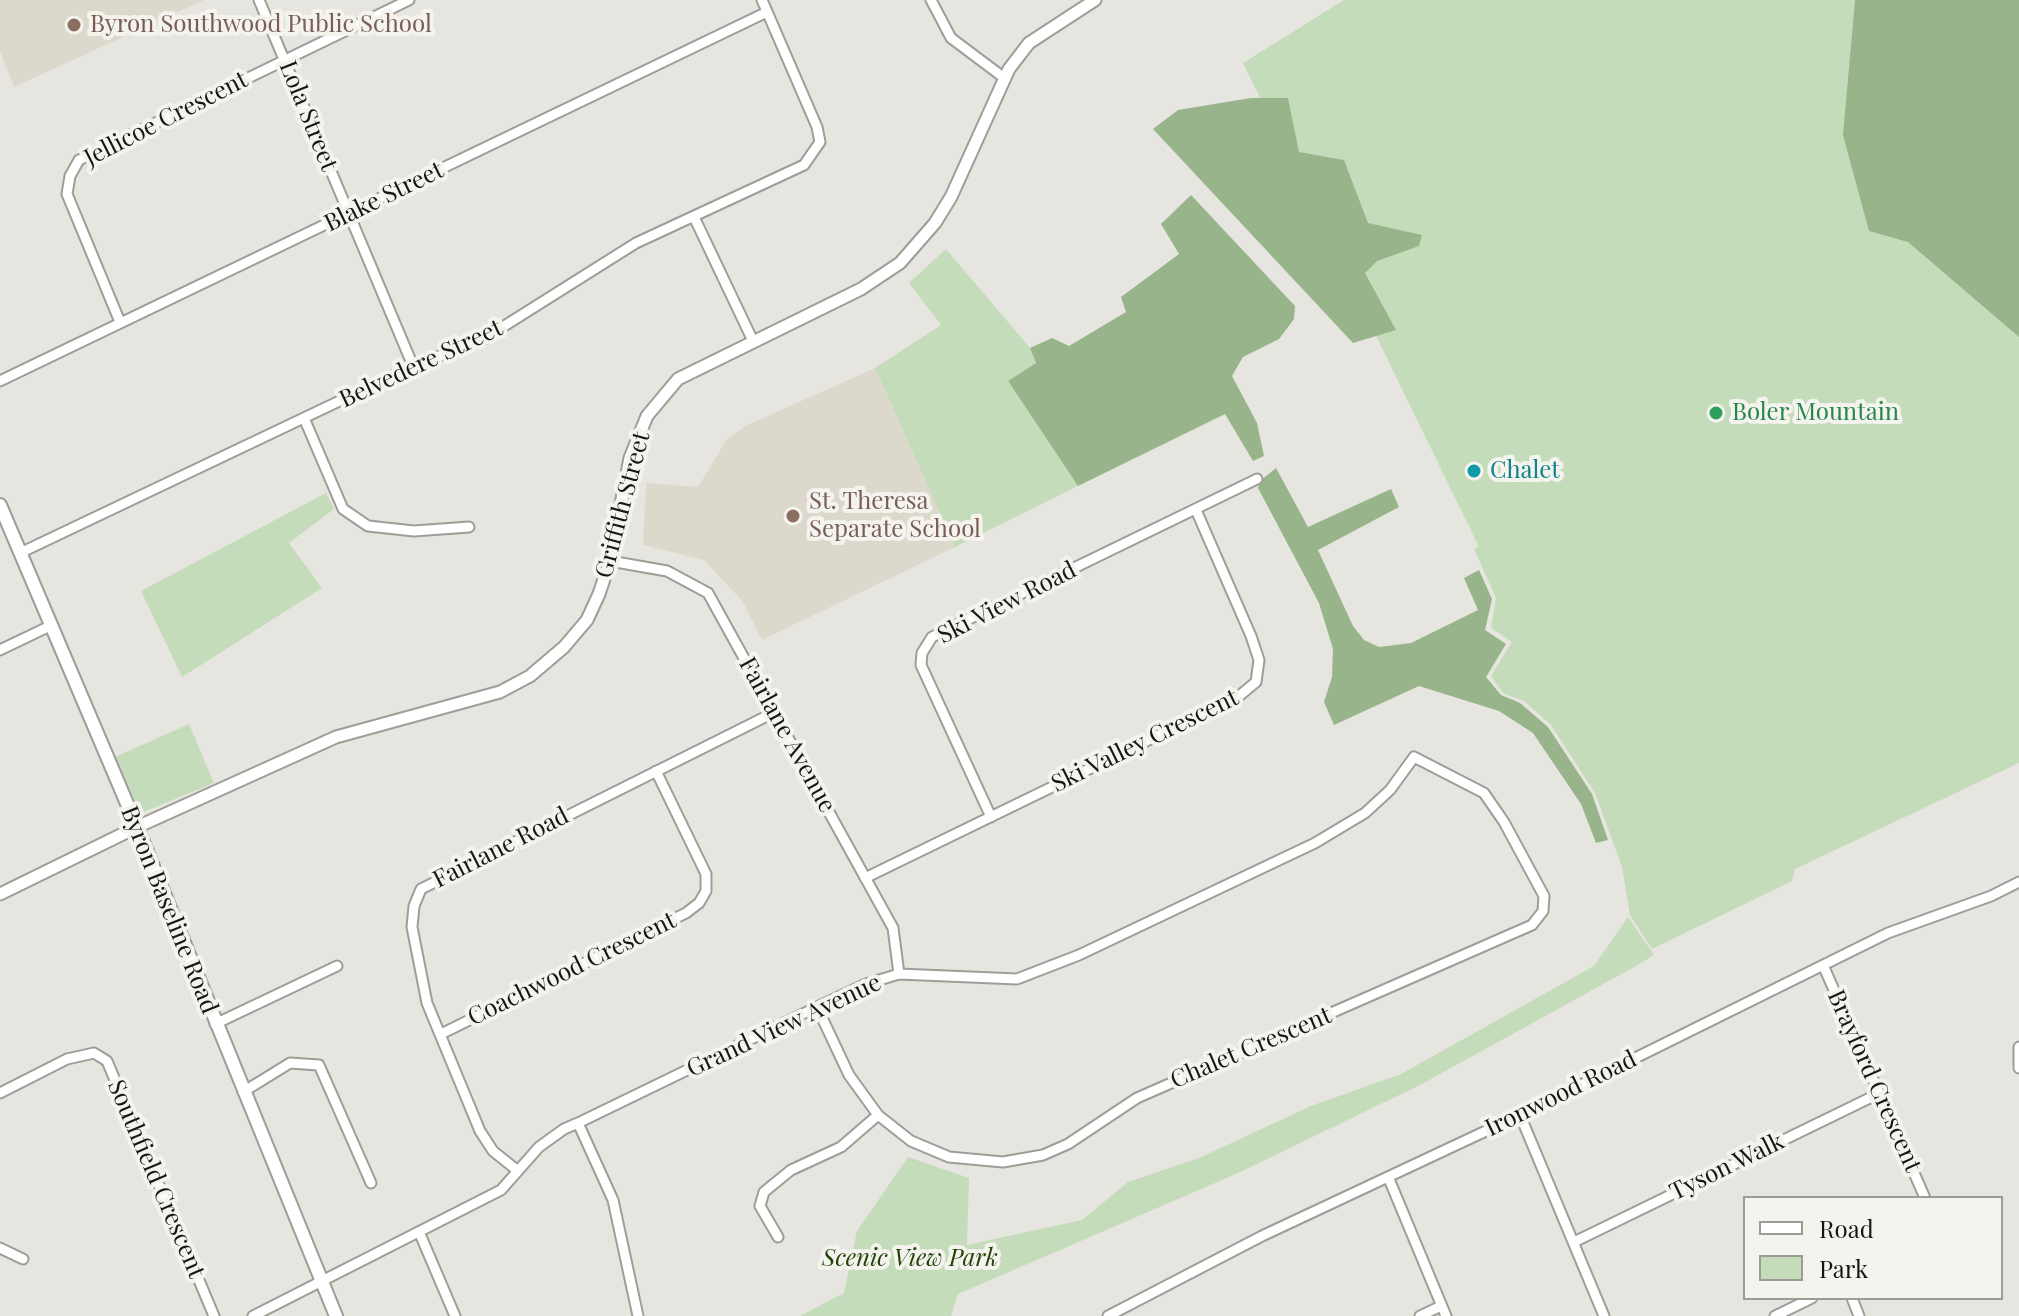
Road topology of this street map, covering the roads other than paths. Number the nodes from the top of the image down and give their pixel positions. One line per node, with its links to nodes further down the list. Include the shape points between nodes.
1 (259, 0): 7 (street, Lola Street)
2 (409, 0): 7 (street, Jellicoe Crescent)
3 (762, 0): 6 (street)
4 (931, 0): 8 (street, via 951,38)
5 (1095, 0): 8 (street, Griffith Street, via 1029,43)
6 (767, 12): 9 (street, Blake Street); 10 (street, Belvedere Street, via 820,142 804,165)
7 (285, 59): 9 (street, Lola Street); 11 (street, Jellicoe Crescent, via 79,160 67,194)
8 (1003, 77): 12 (street, Griffith Street, via 951,197 900,263 861,289)
9 (349, 215): 11 (street, Blake Street); 13 (street, Lola Street)
10 (694, 217): 12 (street); 13 (street, Belvedere Street, via 592,268 482,340)
11 (120, 322): 14 (street, Blake Street)
12 (753, 341): 21 (street, Griffith Street, via 678,379 647,416 630,458)
13 (413, 366): 15 (street, Belvedere Street)
14 (0, 381)
15 (304, 418): 19 (street, via 343,509 368,526 414,531); 20 (street, Belvedere Street)
16 (1257, 479): 18 (street, Ski View Road)
17 (0, 505): 20 (main road, Byron Baseline Road)
18 (1196, 510): 27 (street, Ski Valley Crescent, via 1251,636 1259,660 1256,682 1239,696); 27 (street, Ski View Road, via 932,637 921,665)
19 (469, 527)
20 (20, 553): 22 (main road, Byron Baseline Road)
21 (610, 561): 24 (street, Fairlane Avenue, via 667,571 708,593); 28 (street, Griffith Street, via 587,620 530,676 500,692 336,737)
22 (50, 626): 23 (street); 28 (main road, Byron Baseline Road)
23 (0, 650)
24 (775, 712): 26 (street, Fairlane Road); 29 (street, Fairlane Avenue)
25 (1414, 757): 34 (street, Grand View Avenue, via 1365,813 1315,843 1079,955 1017,979); 43 (street, Chalet Crescent, via 1484,793 1498,812 1544,896 1543,911 1532,925 1137,1098 1043,1155 1003,1162 949,1157 911,1141)
26 (656, 771): 37 (street, Fairlane Road, via 421,889 412,927 427,1003); 37 (street, Coachwood Crescent, via 706,874 699,903)
27 (991, 817): 29 (street, Ski Valley Crescent)
28 (137, 827): 31 (street, Griffith Street); 36 (main road, Byron Baseline Road)
29 (865, 878): 34 (street, Fairlane Avenue, via 893,928)
30 (2019, 882): 32 (street, Ironwood Road, via 1888,933)
31 (0, 894)
32 (1823, 965): 42 (street, Brayford Crescent); 44 (street, Ironwood Road)
33 (337, 966): 36 (street)
34 (899, 974): 35 (street, Grand View Avenue)
35 (817, 1007): 43 (street, Chalet Crescent, via 849,1075); 45 (street, Grand View Avenue)
36 (215, 1024): 40 (main road, Byron Baseline Road)
37 (441, 1034): 46 (street, Fairlane Road, via 480,1131 493,1151)
38 (2019, 1047): 39 (street)
39 (2019, 1068)
40 (243, 1092): 48 (street, via 290,1063 319,1065); 55 (main road, Byron Baseline Road)
41 (0, 1093): 58 (street, Southfield Crescent, via 67,1059 94,1053 107,1061)
42 (1880, 1093): 49 (street, Brayford Crescent); 52 (street, Tyson Walk)
43 (878, 1115): 51 (street, via 841,1147 791,1170 764,1192 760,1206)
44 (1520, 1115): 47 (street, Ironwood Road); 52 (street)
45 (578, 1123): 46 (street, Grand View Avenue, via 539,1147); 62 (street, via 613,1200)
46 (518, 1171): 50 (street, Grand View Avenue, via 501,1190)
47 (1389, 1179): 57 (street); 63 (street, Ironwood Road, via 1262,1236)
48 (371, 1183)
49 (1924, 1196)
50 (420, 1234): 55 (street, Grand View Avenue); 61 (street)
51 (778, 1237)
52 (1574, 1242): 66 (street)
53 (0, 1248): 54 (street)
54 (23, 1259)
55 (322, 1282): 59 (street, Grand View Avenue); 60 (main road, Byron Baseline Road)
56 (1808, 1300): 67 (street)
57 (1441, 1306): 64 (street); 65 (street)
58 (214, 1316)
59 (253, 1316)
60 (336, 1316)
61 (455, 1316)
62 (638, 1316)
63 (1108, 1316)
64 (1420, 1316)
65 (1446, 1316)
66 (1604, 1316)
67 (1775, 1316)

